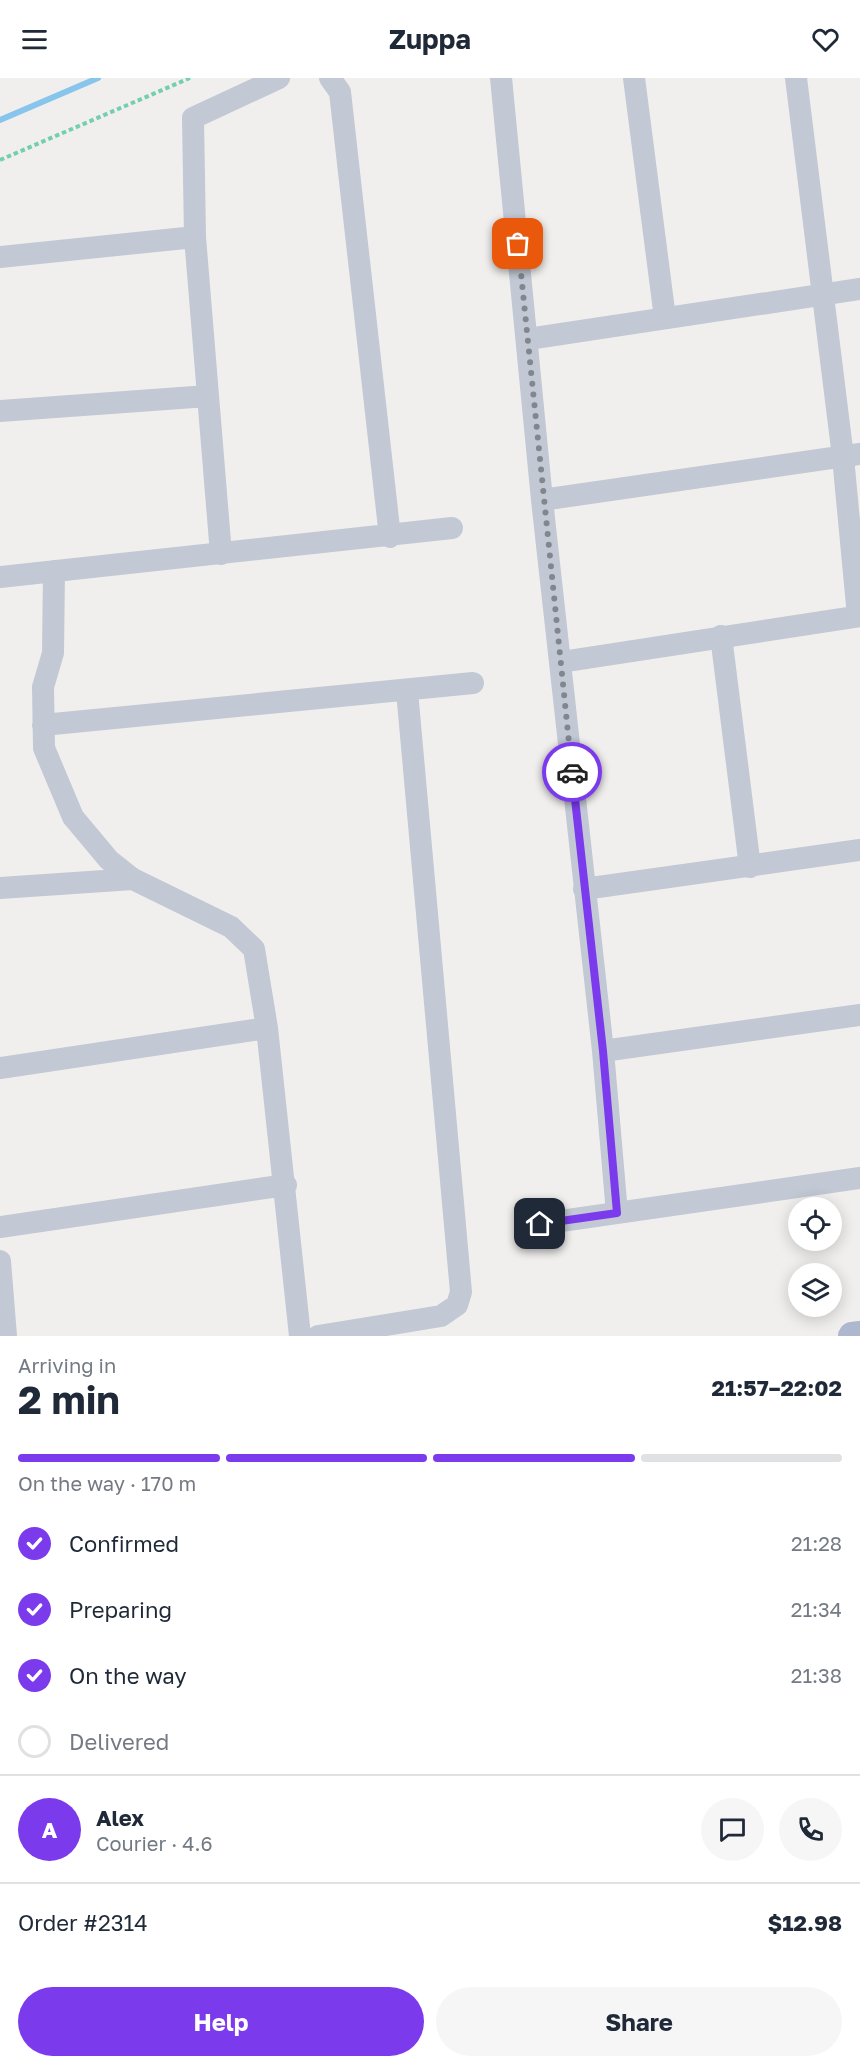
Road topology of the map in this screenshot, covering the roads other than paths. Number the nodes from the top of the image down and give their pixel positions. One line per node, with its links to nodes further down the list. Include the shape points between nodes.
1 (279, 78): 6 (lane, via 193,118)
2 (330, 78): 17 (lane, via 340,92)
3 (501, 78): 11 (lane)
4 (634, 78): 10 (lane)
5 (796, 78): 9 (lane)
6 (195, 237): 7 (lane); 12 (lane)
7 (0, 257)
8 (860, 289): 9 (lane)
9 (822, 295): 10 (lane); 14 (lane)
10 (665, 318): 11 (lane)
11 (528, 339): 15 (lane)
12 (208, 396): 13 (lane); 18 (lane)
13 (0, 411)
14 (851, 456): 15 (lane); 21 (lane)
15 (542, 500): 23 (lane)
16 (452, 528): 17 (lane)
17 (390, 537): 18 (lane)
18 (221, 554): 19 (lane)
19 (54, 571): 20 (lane); 26 (lane, via 53,653 43,687)
20 (0, 577)
21 (859, 616): 22 (lane)
22 (721, 636): 23 (lane); 28 (lane)
23 (561, 662): 31 (lane)
24 (473, 683): 25 (lane)
25 (406, 691): 26 (lane); 45 (lane, via 461,1292 456,1305 441,1316)
26 (43, 725): 29 (lane, via 44,748 73,817 109,860)
27 (860, 850): 28 (lane)
28 (750, 867): 31 (lane)
29 (133, 879): 30 (lane); 33 (lane, via 231,927 254,949)
30 (0, 888)
31 (584, 889): 34 (lane)
32 (860, 1015): 34 (lane)
33 (267, 1028): 35 (lane); 37 (lane)
34 (603, 1051): 38 (lane)
35 (0, 1068)
36 (860, 1178): 38 (lane)
37 (286, 1185): 40 (lane); 44 (lane)
38 (617, 1213): 39 (lane)
39 (540, 1224)
40 (0, 1227)
41 (0, 1261): 43 (lane)
42 (860, 1335): 46 (main road)
43 (6, 1336)
44 (300, 1336)
45 (318, 1336)
46 (852, 1336)

